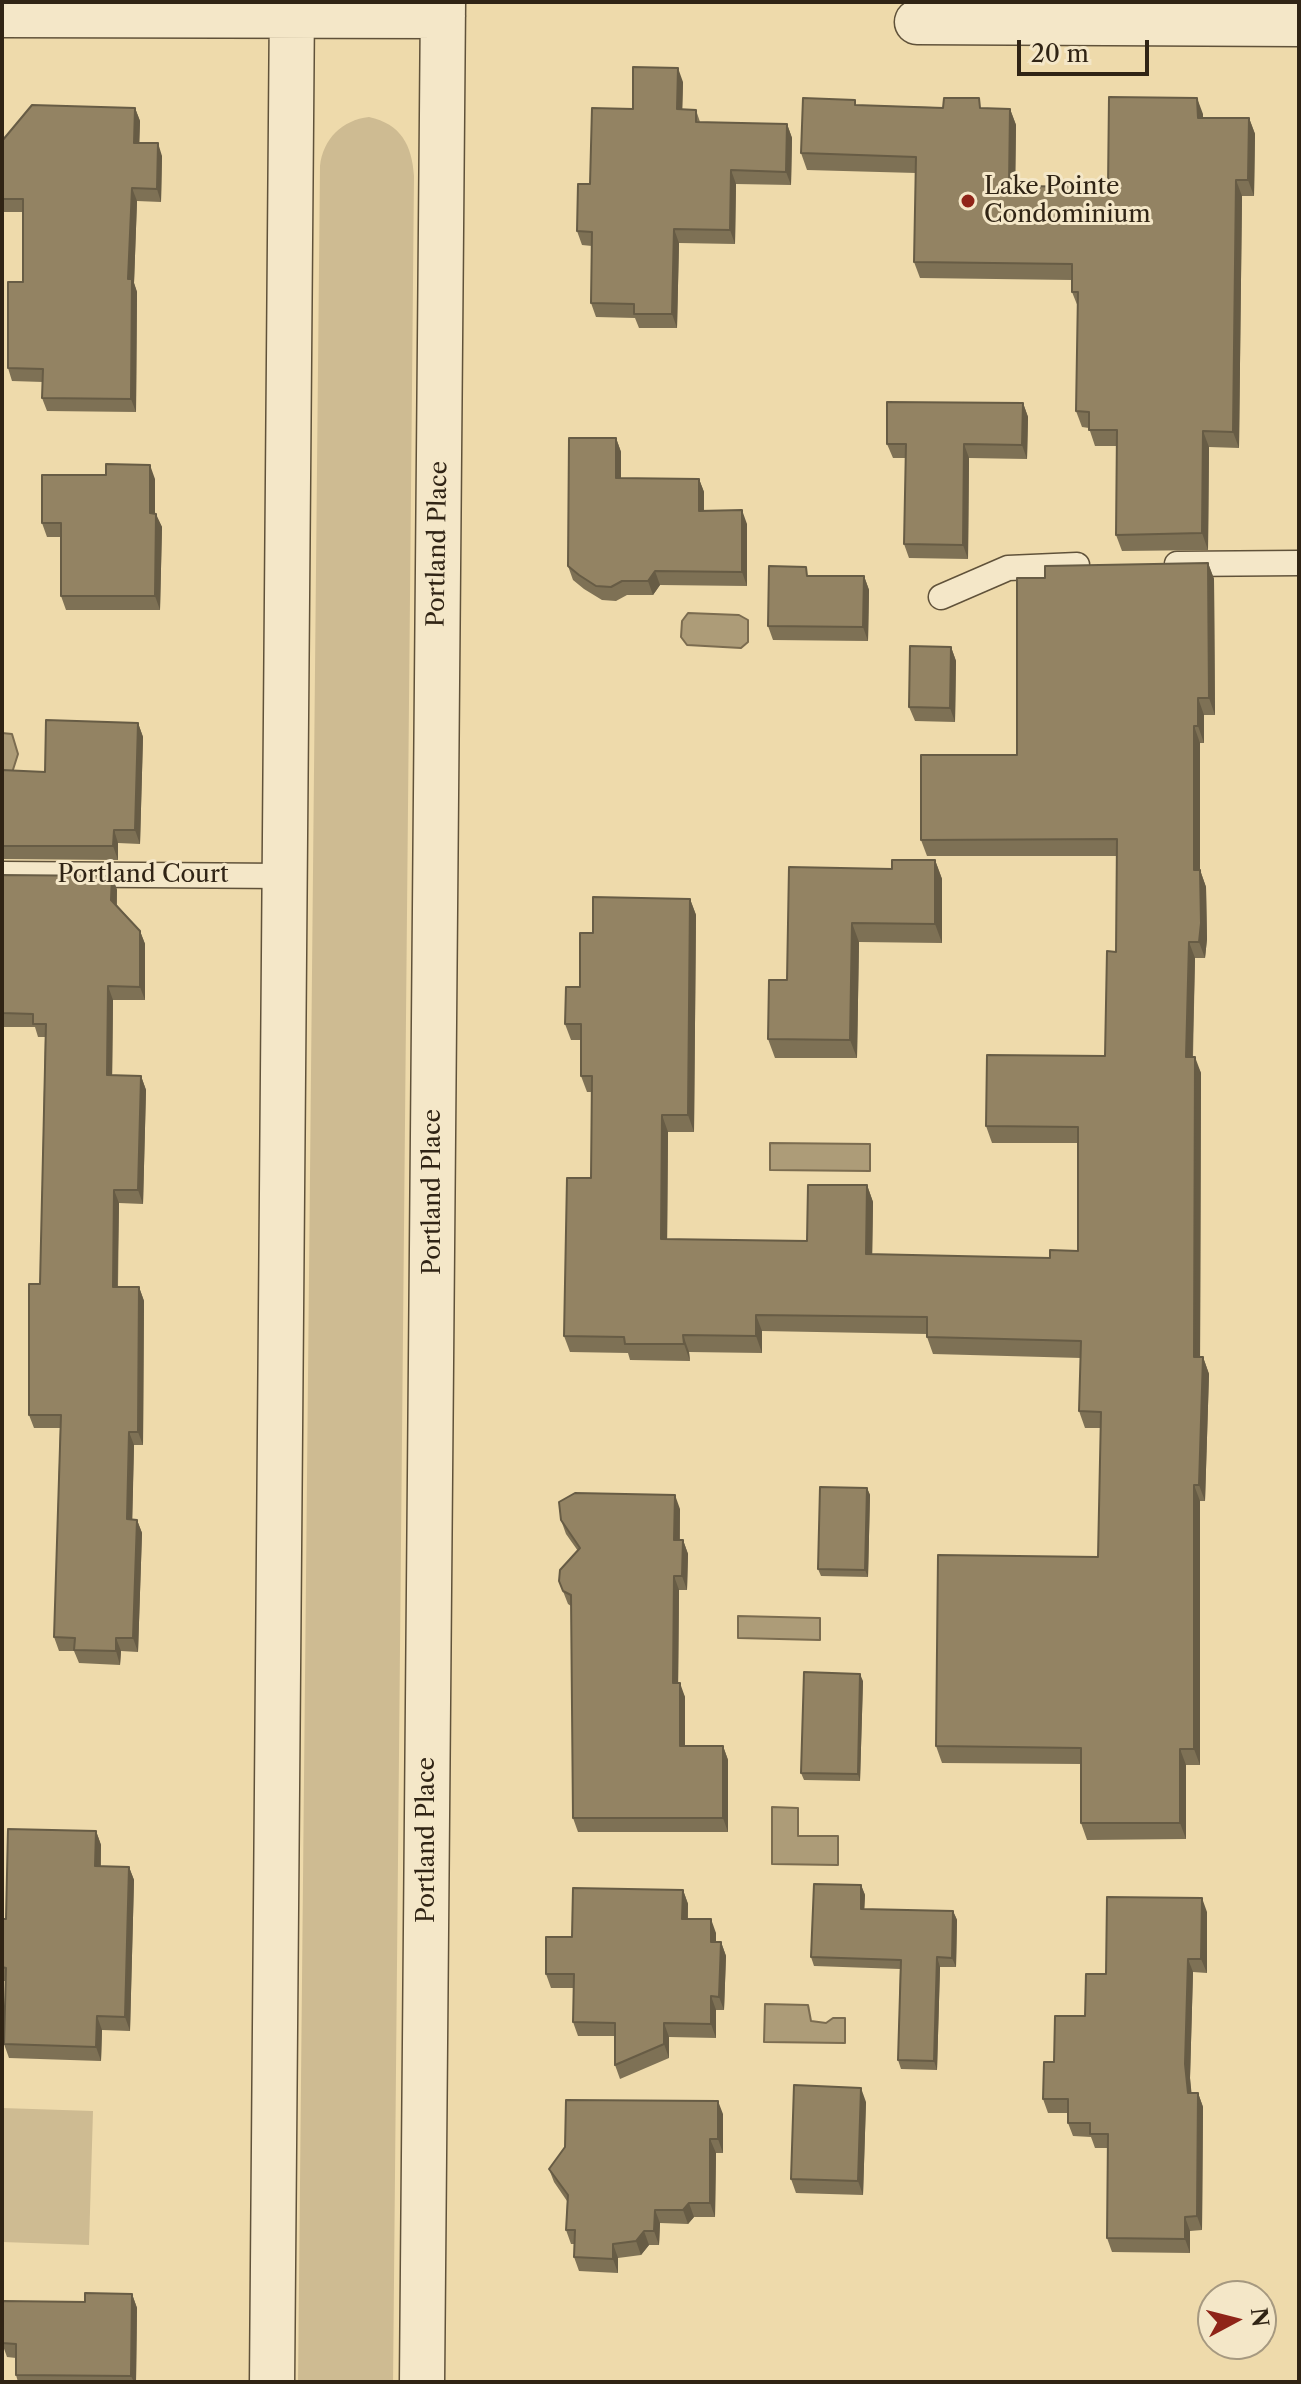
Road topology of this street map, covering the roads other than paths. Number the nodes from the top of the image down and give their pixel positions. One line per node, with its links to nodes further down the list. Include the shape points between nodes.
1 (292, 9): 2 (street); 4 (street); 11 (street)
2 (443, 9): 13 (street, Portland Place)
3 (917, 12): 5 (street)
4 (2, 15)
5 (1299, 24)
6 (1299, 563): 8 (lane)
7 (1101, 565): 9 (lane, via 1008,568)
8 (1146, 565)
9 (941, 597)
10 (2, 874): 11 (lane, Portland Court)
11 (285, 876): 12 (street)
12 (272, 2382)
13 (422, 2382)

